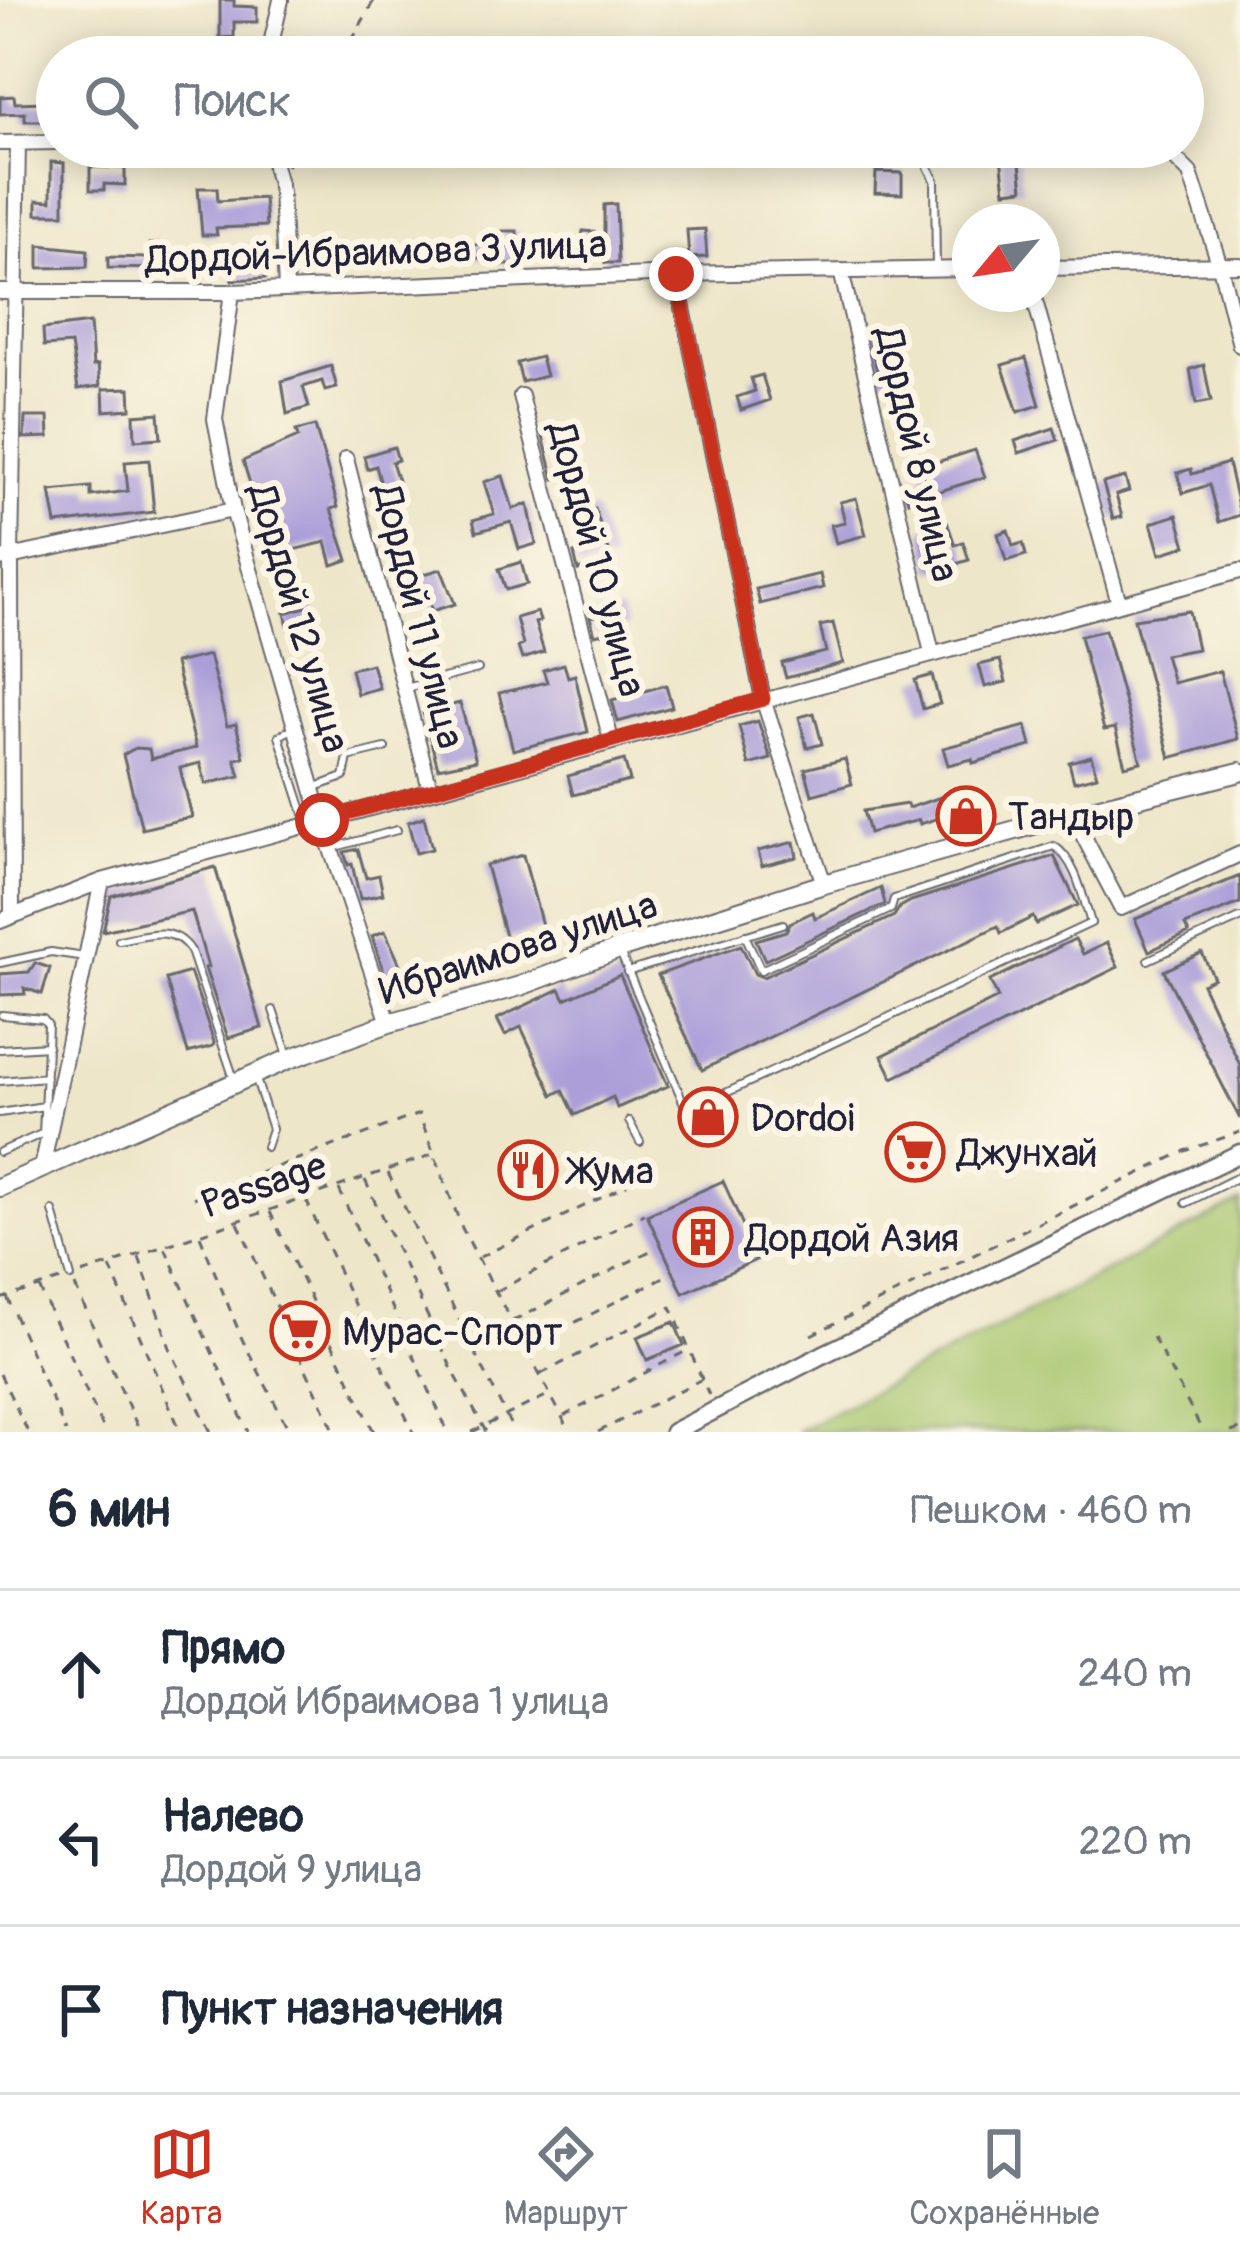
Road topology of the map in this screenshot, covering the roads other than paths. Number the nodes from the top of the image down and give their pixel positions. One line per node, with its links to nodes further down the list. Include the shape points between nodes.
1 (281, 0): 2 (street)
2 (273, 36)
3 (0, 143): 4 (street)
4 (18, 143): 5 (street); 17 (street)
5 (36, 143)
6 (274, 168): 16 (street)
7 (928, 168): 12 (lane)
8 (1185, 168): 10 (street)
9 (1240, 265): 10 (street)
10 (1220, 266): 11 (street); 20 (street)
11 (1060, 268)
12 (936, 270): 13 (street, Дордой-Ибраимова 3 улица); 14 (street, Дордой-Ибраимова 3 улица)
13 (952, 270)
14 (841, 272): 15 (street, Дордой-Ибраимова 3 улица); 27 (street, Дордой 8 улица)
15 (676, 274): 16 (street, Дордой-Ибраимова 3 улица); 30 (street)
16 (286, 290): 18 (street, Дордой-Ибраимова 3 улица)
17 (7, 292): 18 (street, Дордой-Ибраимова 3 улица); 24 (street)
18 (232, 292): 23 (street, Дордой 12 улица, via 215,419)
19 (1038, 312): 26 (street)
20 (1240, 346)
21 (520, 396): 32 (street, Дордой 10 улица)
22 (346, 459): 29 (street, Дордой 11 улица)
23 (233, 510): 24 (street); 31 (street, Дордой 12 улица)
24 (5, 558): 44 (street)
25 (1240, 571): 26 (street)
26 (1119, 603): 27 (street)
27 (932, 652): 30 (street)
28 (478, 670): 29 (lane)
29 (405, 688): 36 (street, Дордой 11 улица)
30 (763, 699): 32 (street); 43 (street)
31 (296, 728): 35 (street, Дордой 12 улица); 38 (lane, via 279,736)
32 (611, 740): 36 (street)
33 (385, 748): 35 (lane, via 348,757 344,777)
34 (1240, 772): 37 (main road, Ибраимова улица)
35 (313, 788): 38 (street, Дордой 12 улица)
36 (430, 789): 38 (street)
37 (1072, 814): 41 (street, via 1121,908); 43 (main road, Ибраимова улица)
38 (315, 822): 40 (street, Дордой 12 улица); 42 (street)
39 (398, 830): 40 (lane)
40 (332, 848): 57 (street, Дордой 12 улица)
41 (1240, 854)
42 (102, 881): 45 (street); 51 (street)
43 (824, 884): 50 (main road, Ибраимова улица)
44 (6, 889): 45 (street)
45 (6, 919)
46 (1240, 919): 52 (lane)
47 (783, 924): 48 (lane)
48 (745, 934): 54 (lane); 54 (lane, via 761,970 891,909 893,899 1054,846 1091,922 687,1111)
49 (119, 940): 62 (lane, via 167,932 183,938)
50 (619, 949): 54 (lane); 57 (main road, Ибраимова улица)
51 (86, 957): 53 (lane, via 51,952); 67 (street)
52 (1148, 960)
53 (0, 963)
54 (627, 972)
55 (273, 1010): 60 (lane)
56 (2, 1015): 58 (lane, via 43,1019)
57 (389, 1023): 60 (main road, Ибраимова улица)
58 (48, 1046): 59 (lane); 61 (lane)
59 (0, 1048)
60 (289, 1059): 62 (main road, Ибраимова улица)
61 (46, 1078): 63 (lane); 64 (lane)
62 (245, 1078): 69 (lane, via 272,1129); 72 (main road, Ибраимова улица)
63 (0, 1082)
64 (45, 1106): 65 (lane); 67 (lane)
65 (0, 1113)
66 (629, 1121): 68 (lane)
67 (46, 1132): 70 (lane); 72 (street)
68 (640, 1142)
69 (266, 1147)
70 (0, 1152)
71 (1240, 1153): 78 (street)
72 (42, 1168): 74 (main road, Ибраимова улица)
73 (1240, 1176): 75 (lane)
74 (0, 1187)
75 (1186, 1203)
76 (53, 1211): 77 (lane)
77 (71, 1277)
78 (673, 1432)

